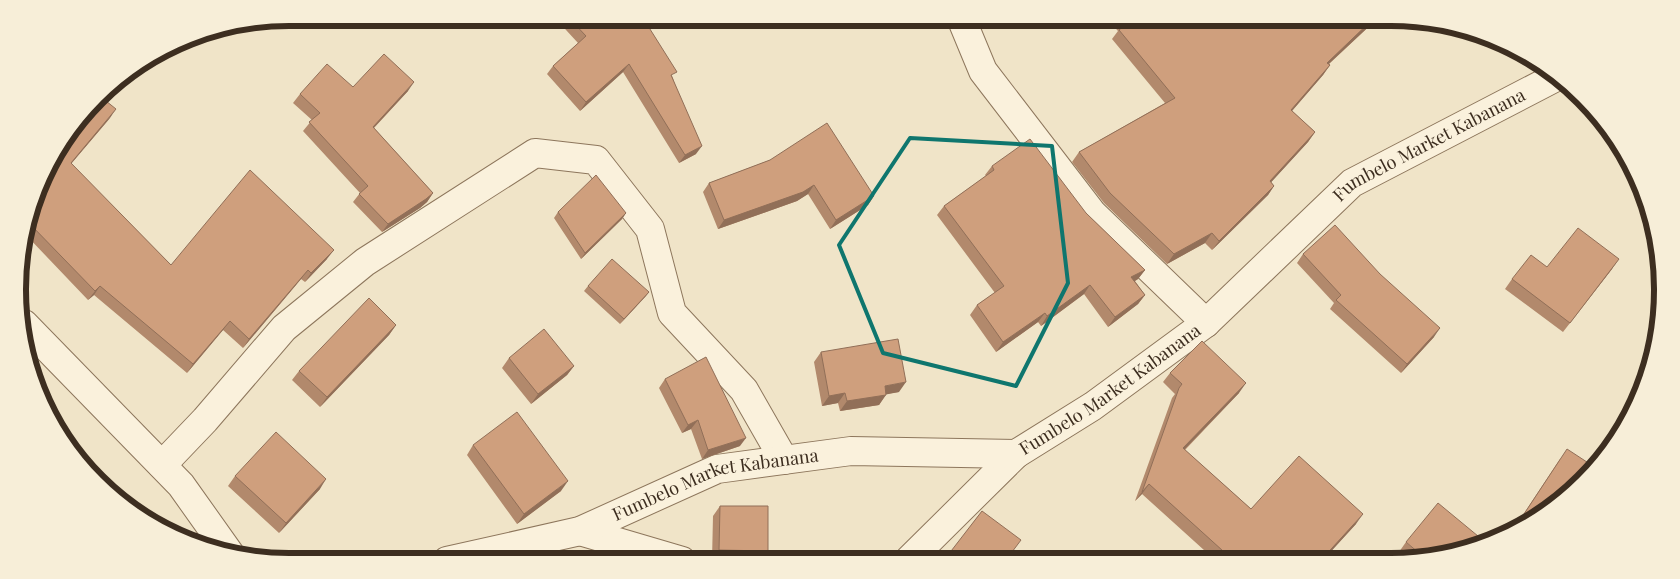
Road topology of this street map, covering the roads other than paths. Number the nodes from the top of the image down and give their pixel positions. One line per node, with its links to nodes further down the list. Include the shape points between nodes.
1 (964, 26): 3 (street, via 983,71 1092,213)
2 (1550, 80): 3 (street, Fumbelo Market Kabanana, via 1352,183)
3 (1206, 323): 5 (street, Fumbelo Market Kabanana, via 1093,406)
4 (30, 330): 7 (street)
5 (1016, 454): 6 (street, Fumbelo Market Kabanana, via 851,451); 12 (street)
6 (784, 460): 7 (street, via 744,390 672,313 650,229 596,160 535,153 365,262 284,328); 8 (street, Fumbelo Market Kabanana, via 717,468)
7 (162, 465): 9 (street, via 181,485)
8 (580, 531): 10 (street, Fumbelo Market Kabanana); 11 (street)
9 (223, 545)
10 (482, 553)
11 (655, 553)
12 (916, 553)

